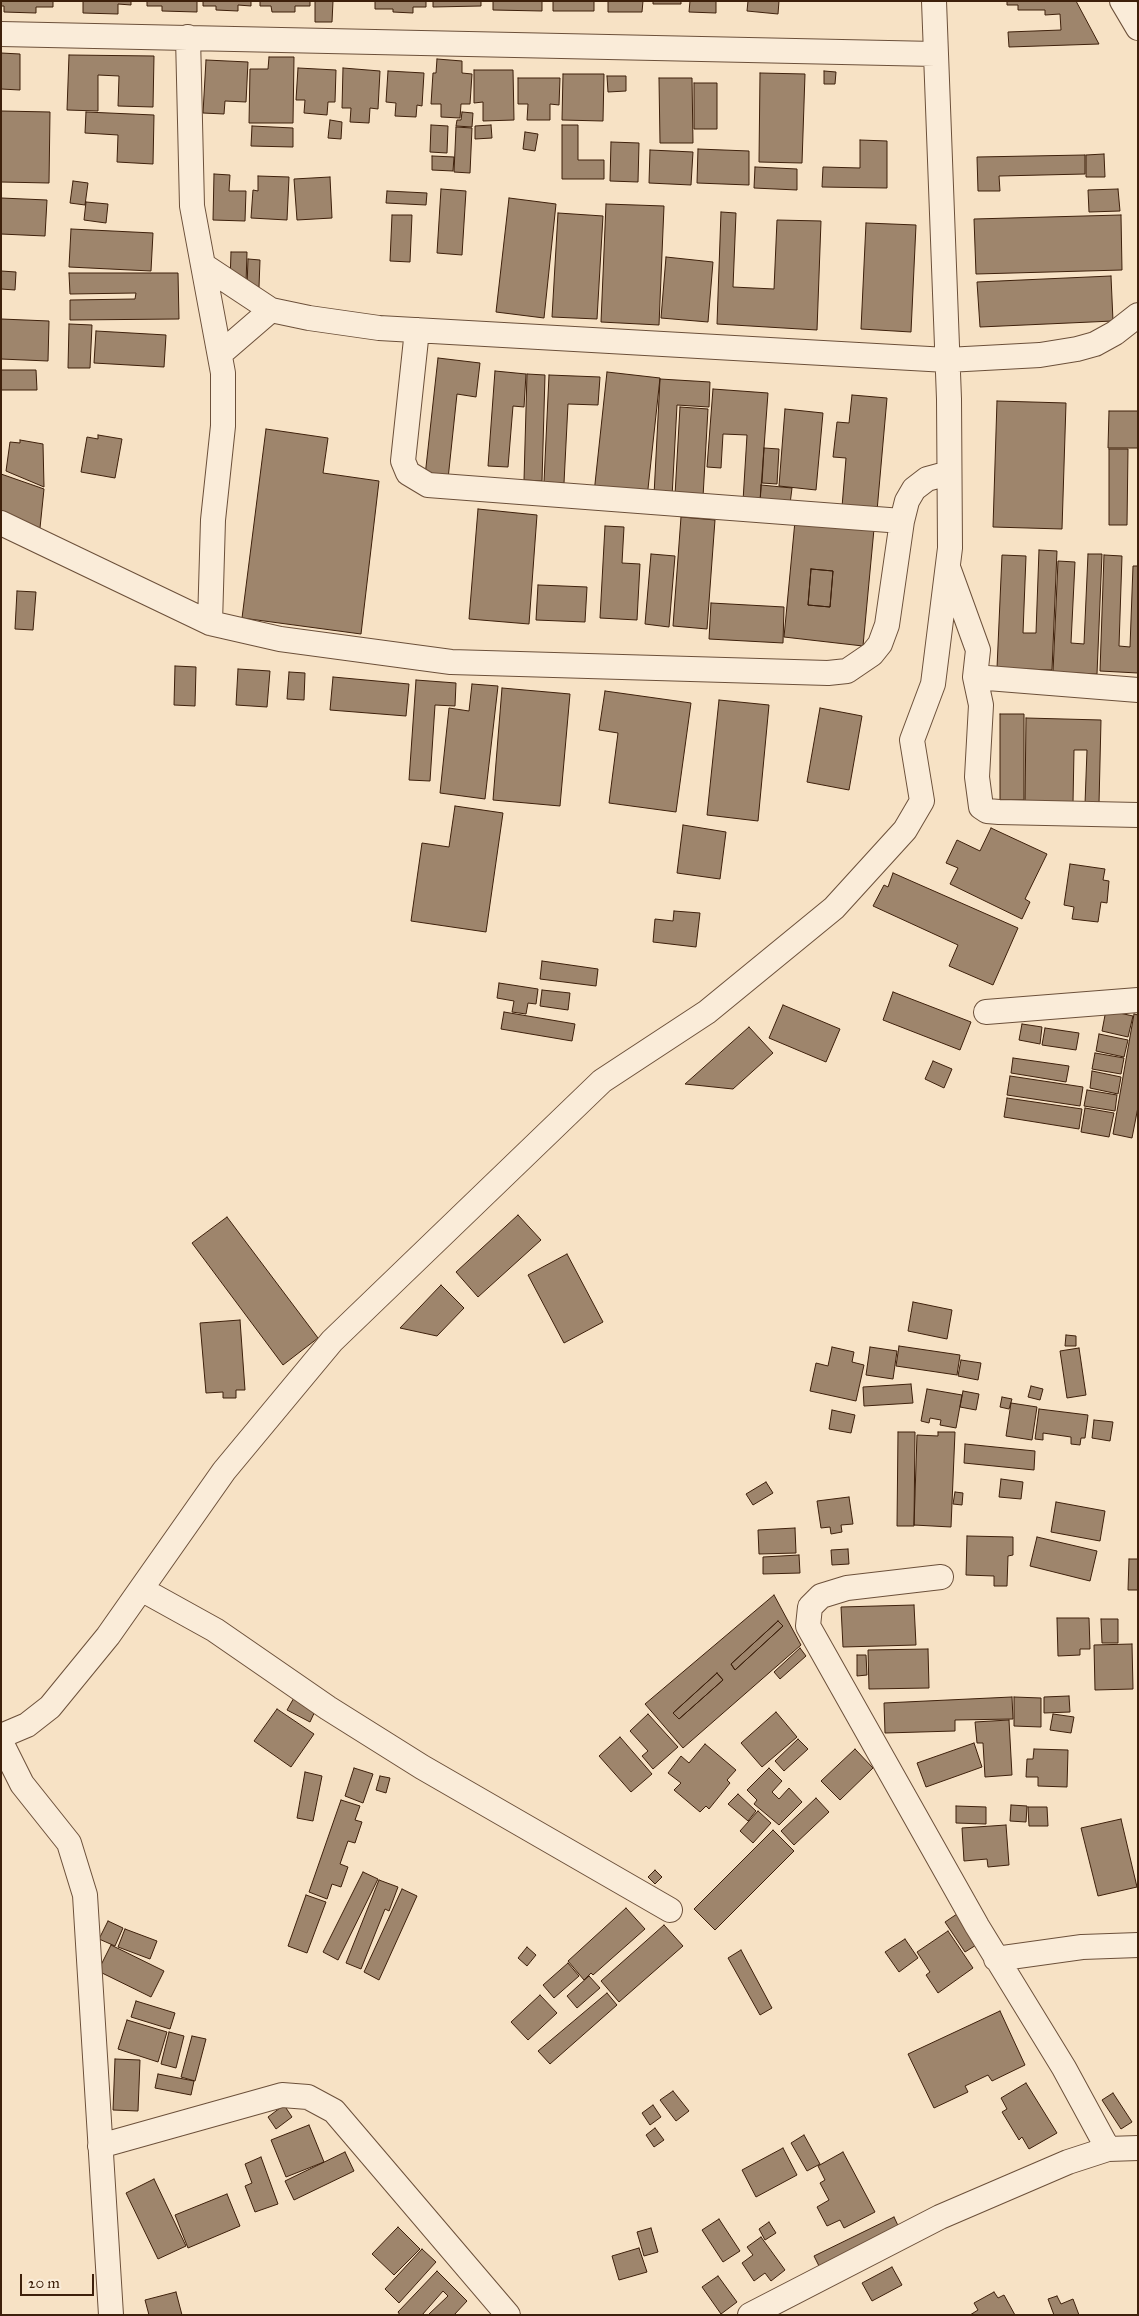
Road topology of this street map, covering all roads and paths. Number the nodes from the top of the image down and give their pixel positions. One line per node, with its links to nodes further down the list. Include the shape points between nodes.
1 (934, 1): 6 (street)
2 (1122, 1): 3 (street)
3 (1138, 28)
4 (1, 34): 5 (street)
5 (188, 37): 6 (street); 7 (street, via 192,206)
6 (935, 54): 12 (street)
7 (203, 265): 8 (street); 11 (street)
8 (271, 310): 10 (street, via 370,327); 11 (street)
9 (1138, 315): 12 (street, via 1115,333 1077,349 1040,355)
10 (417, 330): 12 (street); 14 (street, via 403,461 408,473 428,485)
11 (220, 354): 17 (street, via 223,426 213,520)
12 (947, 360): 13 (street)
13 (950, 473): 14 (street, via 927,479 914,489); 16 (street)
14 (902, 521): 17 (street, via 887,625 876,649 847,671 452,662 280,639)
15 (1, 523): 17 (street)
16 (948, 566): 18 (street, via 978,650); 24 (street, via 933,684 912,740 922,801 906,830 834,908 707,1012 602,1081 332,1341 224,1471)
17 (210, 623)
18 (975, 677): 19 (street); 20 (street, via 981,706 977,777 981,807 999,812)
19 (1138, 690)
20 (1138, 815)
21 (1138, 1000): 22 (street)
22 (986, 1012)
23 (941, 1577): 29 (street, via 847,1588 821,1596 810,1607 808,1626)
24 (141, 1588): 25 (street, via 108,1636 50,1707 27,1725); 27 (street, via 215,1630 328,1708 422,1767)
25 (1, 1736)
26 (1, 1742): 30 (street, via 22,1784 68,1843 86,1895)
27 (670, 1910)
28 (1138, 1945): 29 (street, via 1082,1947)
29 (996, 1959): 32 (street, via 1064,2068)
30 (100, 2146): 33 (street); 34 (street, via 282,2096 308,2097 334,2110)
31 (1138, 2148): 32 (street)
32 (1108, 2149): 35 (street, via 1068,2162 940,2218)
33 (111, 2315)
34 (508, 2315)
35 (750, 2315)

